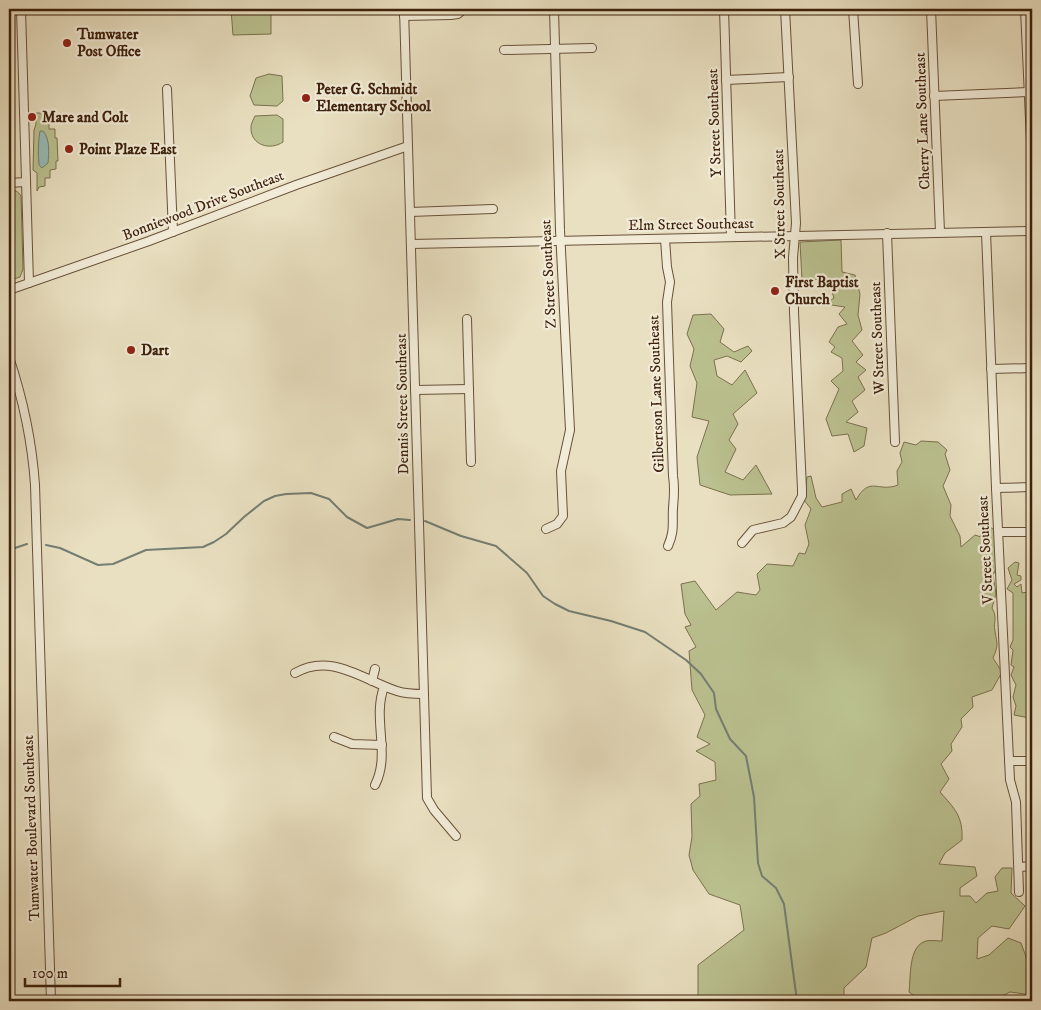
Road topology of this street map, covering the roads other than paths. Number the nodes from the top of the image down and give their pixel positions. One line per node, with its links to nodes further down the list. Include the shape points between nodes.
1 (21, 9): 21 (street)
2 (464, 9): 9 (street, via 451,15)
3 (554, 9): 11 (street, Z Street Southeast)
4 (724, 9): 14 (street, Y Street Southeast)
5 (785, 9): 13 (street, X Street Southeast)
6 (853, 9): 15 (street)
7 (931, 9): 18 (street, Cherry Lane Southeast)
8 (1025, 9): 17 (street)
9 (404, 12): 19 (street, Dennis Street Southeast)
10 (592, 48): 11 (street)
11 (554, 49): 12 (street); 33 (street, Z Street Southeast)
12 (504, 50)
13 (788, 77): 14 (street); 30 (street, X Street Southeast)
14 (726, 80): 31 (street, Y Street Southeast)
15 (858, 84)
16 (168, 89): 26 (street)
17 (1029, 92): 18 (street); 20 (street)
18 (934, 96): 27 (street, Cherry Lane Southeast)
19 (408, 146): 24 (street, Dennis Street Southeast); 26 (street, Bonniewood Drive Southeast)
20 (1032, 163)
21 (26, 182): 22 (street); 35 (street)
22 (9, 183)
23 (493, 209): 24 (street)
24 (410, 212): 34 (street, Dennis Street Southeast)
25 (1032, 231): 28 (street, Elm Street Southeast)
26 (173, 232): 35 (street, Bonniewood Drive Southeast)
27 (940, 232): 28 (street, Elm Street Southeast); 29 (street, Elm Street Southeast)
28 (986, 232): 40 (street, V Street Southeast)
29 (887, 233): 30 (street, Elm Street Southeast); 43 (street, W Street Southeast)
30 (795, 235): 31 (street, Elm Street Southeast); 50 (street, X Street Southeast, via 794,312 802,496 784,523 753,530)
31 (731, 237): 32 (street, Elm Street Southeast)
32 (665, 239): 33 (street, Elm Street Southeast); 51 (street, Gilbertson Lane Southeast, via 670,282 667,302 675,492 673,533)
33 (560, 241): 34 (street, Elm Street Southeast); 47 (street, Z Street Southeast, via 570,430 561,471 563,516 557,524)
34 (411, 244): 42 (street, Dennis Street Southeast)
35 (29, 283): 36 (street, Bonniewood Drive Southeast)
36 (9, 290)
37 (467, 320): 41 (street)
38 (9, 357): 68 (street, Tumwater Boulevard Southeast, via 25,415 34,470)
39 (1032, 368): 40 (street)
40 (991, 369): 46 (street, V Street Southeast)
41 (469, 389): 42 (street); 44 (street)
42 (415, 390): 56 (street, Dennis Street Southeast)
43 (895, 442)
44 (471, 462)
45 (1032, 486): 46 (street)
46 (996, 488): 48 (street, V Street Southeast)
47 (546, 529)
48 (999, 532): 49 (street); 59 (street, V Street Southeast)
49 (1032, 532)
50 (742, 543)
51 (668, 546)
52 (375, 669): 54 (street)
53 (295, 673): 54 (street, via 310,666 329,664)
54 (372, 681): 55 (street)
55 (384, 687): 56 (street); 58 (street, via 380,702)
56 (424, 694): 62 (street, Dennis Street Southeast, via 427,798)
57 (334, 737): 58 (street, via 352,744)
58 (382, 745): 61 (street, via 382,766)
59 (1009, 761): 60 (street); 66 (street, V Street Southeast, via 1016,802)
60 (1032, 761)
61 (375, 785)
62 (438, 816): 63 (street); 64 (street)
63 (431, 822)
64 (456, 836)
65 (1032, 866): 66 (street)
66 (1019, 867): 67 (street, V Street Southeast)
67 (1018, 892)
68 (51, 1001)

